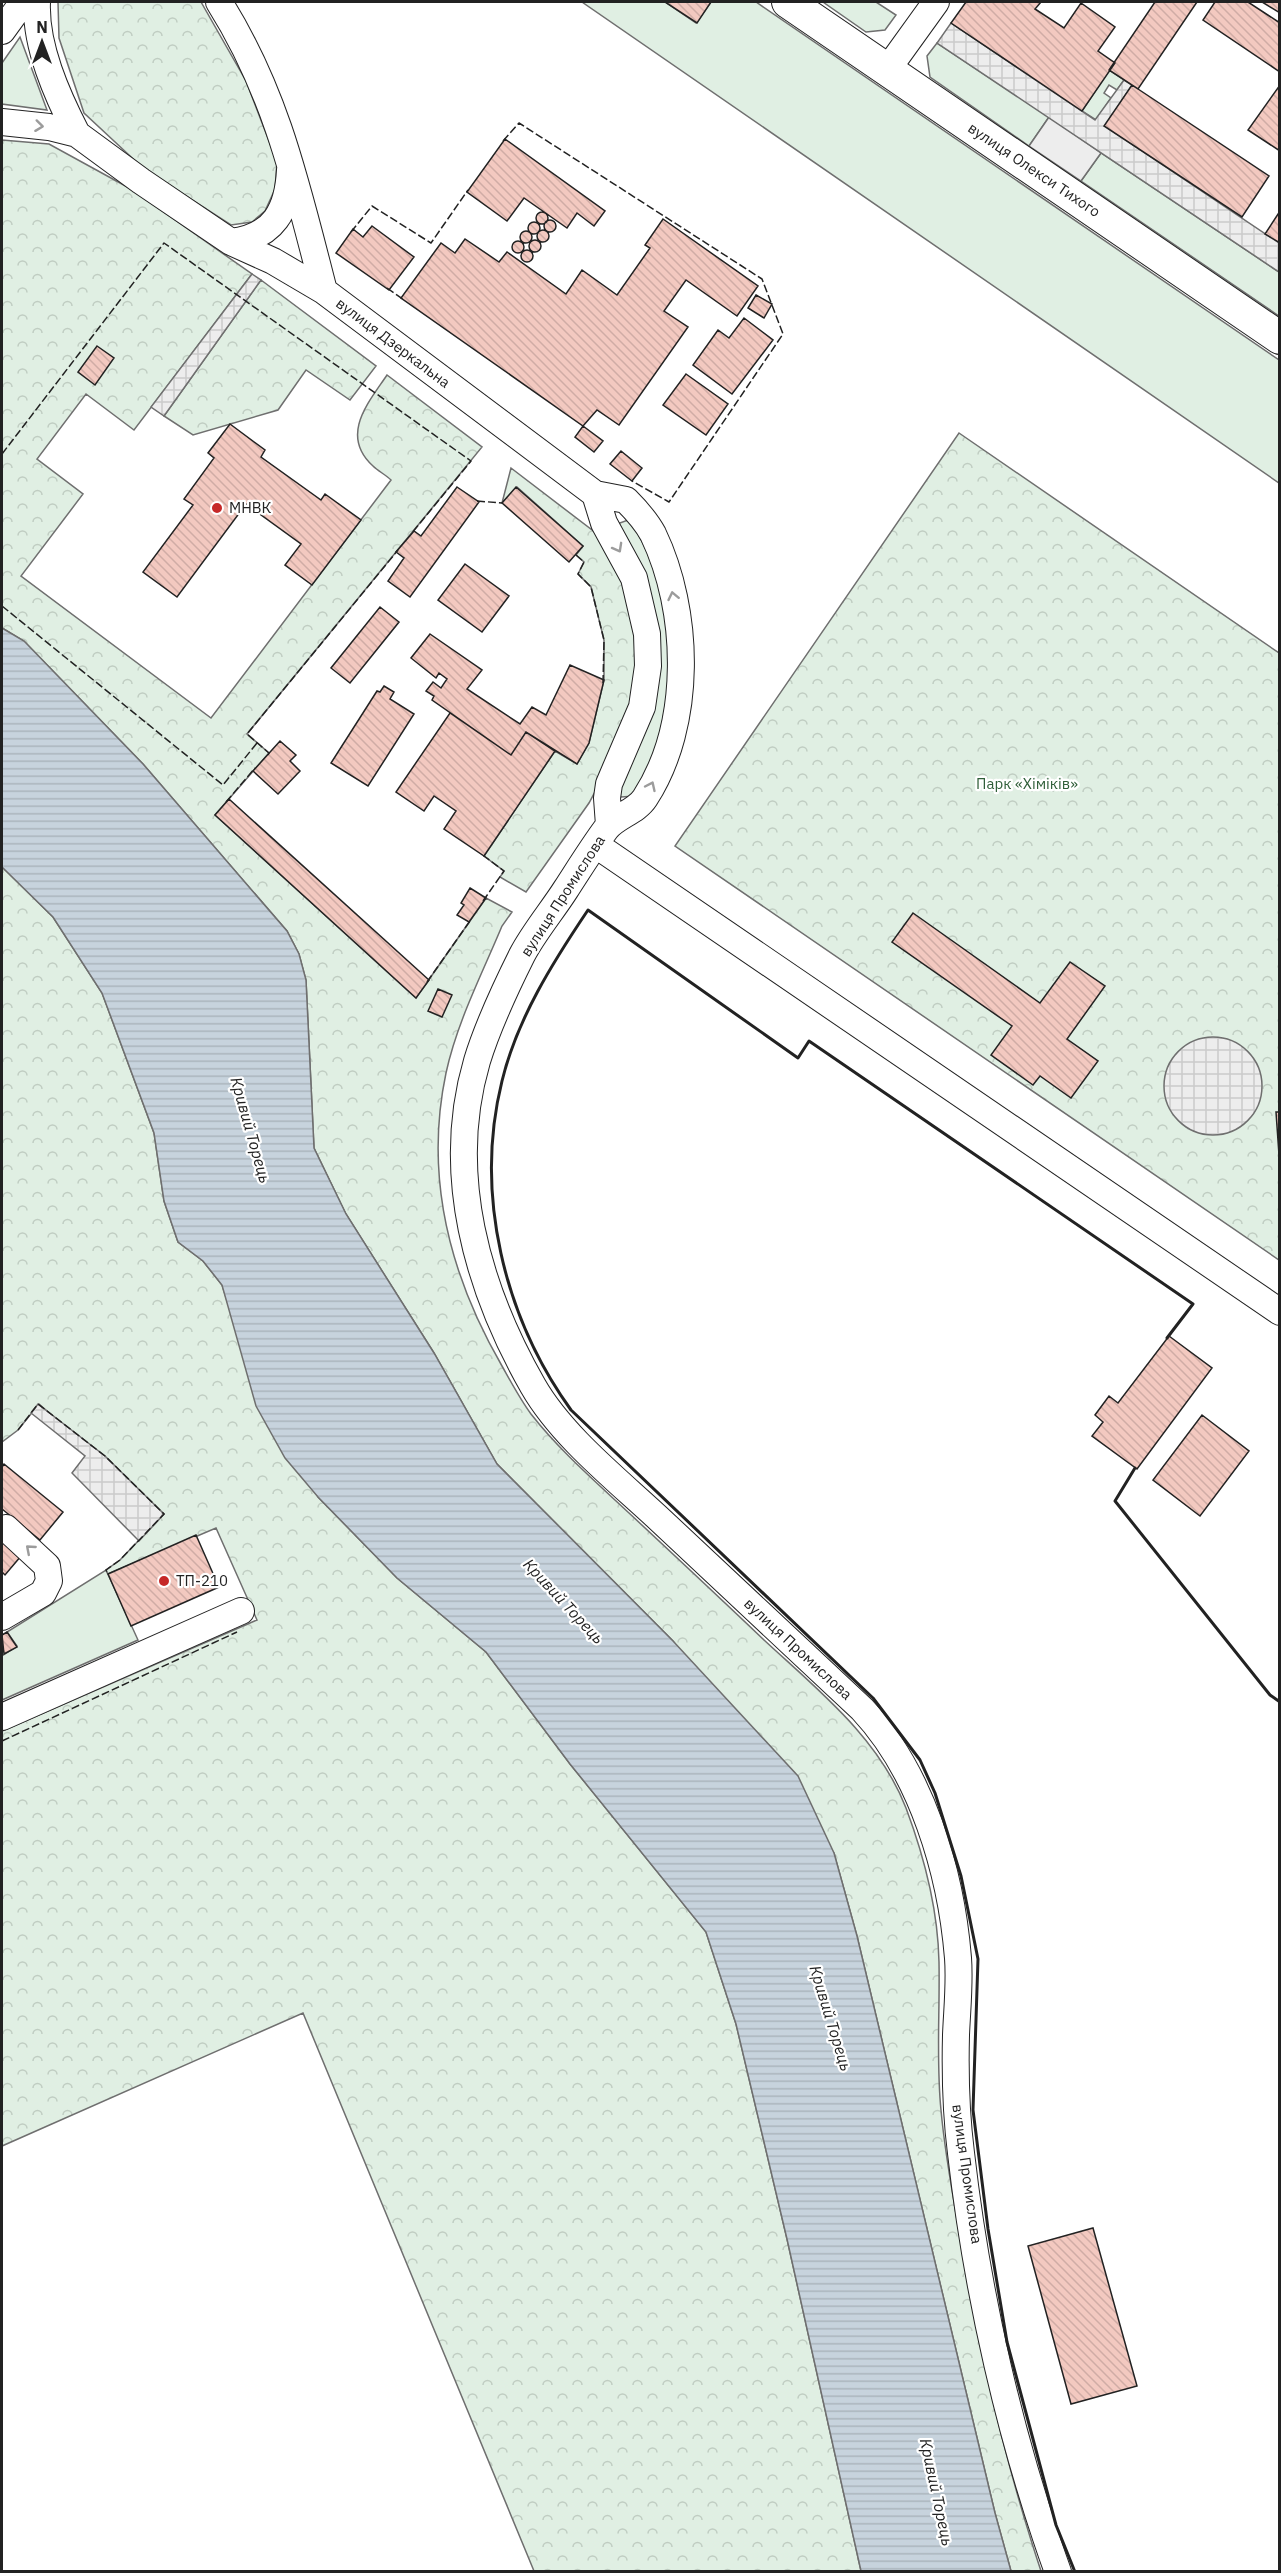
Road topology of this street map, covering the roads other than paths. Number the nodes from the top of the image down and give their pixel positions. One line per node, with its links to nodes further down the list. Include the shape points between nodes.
1 (23, 2): 6 (street)
2 (37, 2): 9 (street, via 40,39)
3 (219, 2): 10 (street, вулиця Дзеркальна, via 260,75)
4 (788, 2): 7 (main road, вулиця Олекси Тихого)
5 (936, 2): 7 (street)
6 (2, 31)
7 (887, 70): 13 (main road, вулиця Олекси Тихого)
8 (2, 122): 9 (street, one-way to 9)
9 (76, 134): 11 (street)
10 (291, 161): 11 (street, via 289,190 279,214 263,234); 12 (street, вулиця Дзеркальна)
11 (231, 242): 12 (street)
12 (324, 291): 14 (street, вулиця Дзеркальна)
13 (1280, 338)
14 (595, 494): 15 (street, one-way to 15, via 604,523 634,578 647,634 647,685 628,744 609,784); 15 (street, вулиця Дзеркальна, one-way to 14, via 644,800 659,768 676,713 681,667 673,595 652,532 626,500)
15 (603, 835): 16 (street); 21 (street, вулиця Промислова, via 524,953 477,1061 464,1135 464,1180 473,1240 504,1331 542,1401 598,1462 862,1709 884,1733 914,1786 945,1878 958,1960 957,2108 961,2155 993,2346 1042,2529)
16 (1280, 1312)
17 (6, 1528): 19 (street, one-way to 17, via 43,1593 49,1581 47,1566)
18 (241, 1611): 20 (street)
19 (2, 1617)
20 (2, 1718)
21 (1058, 2571)

